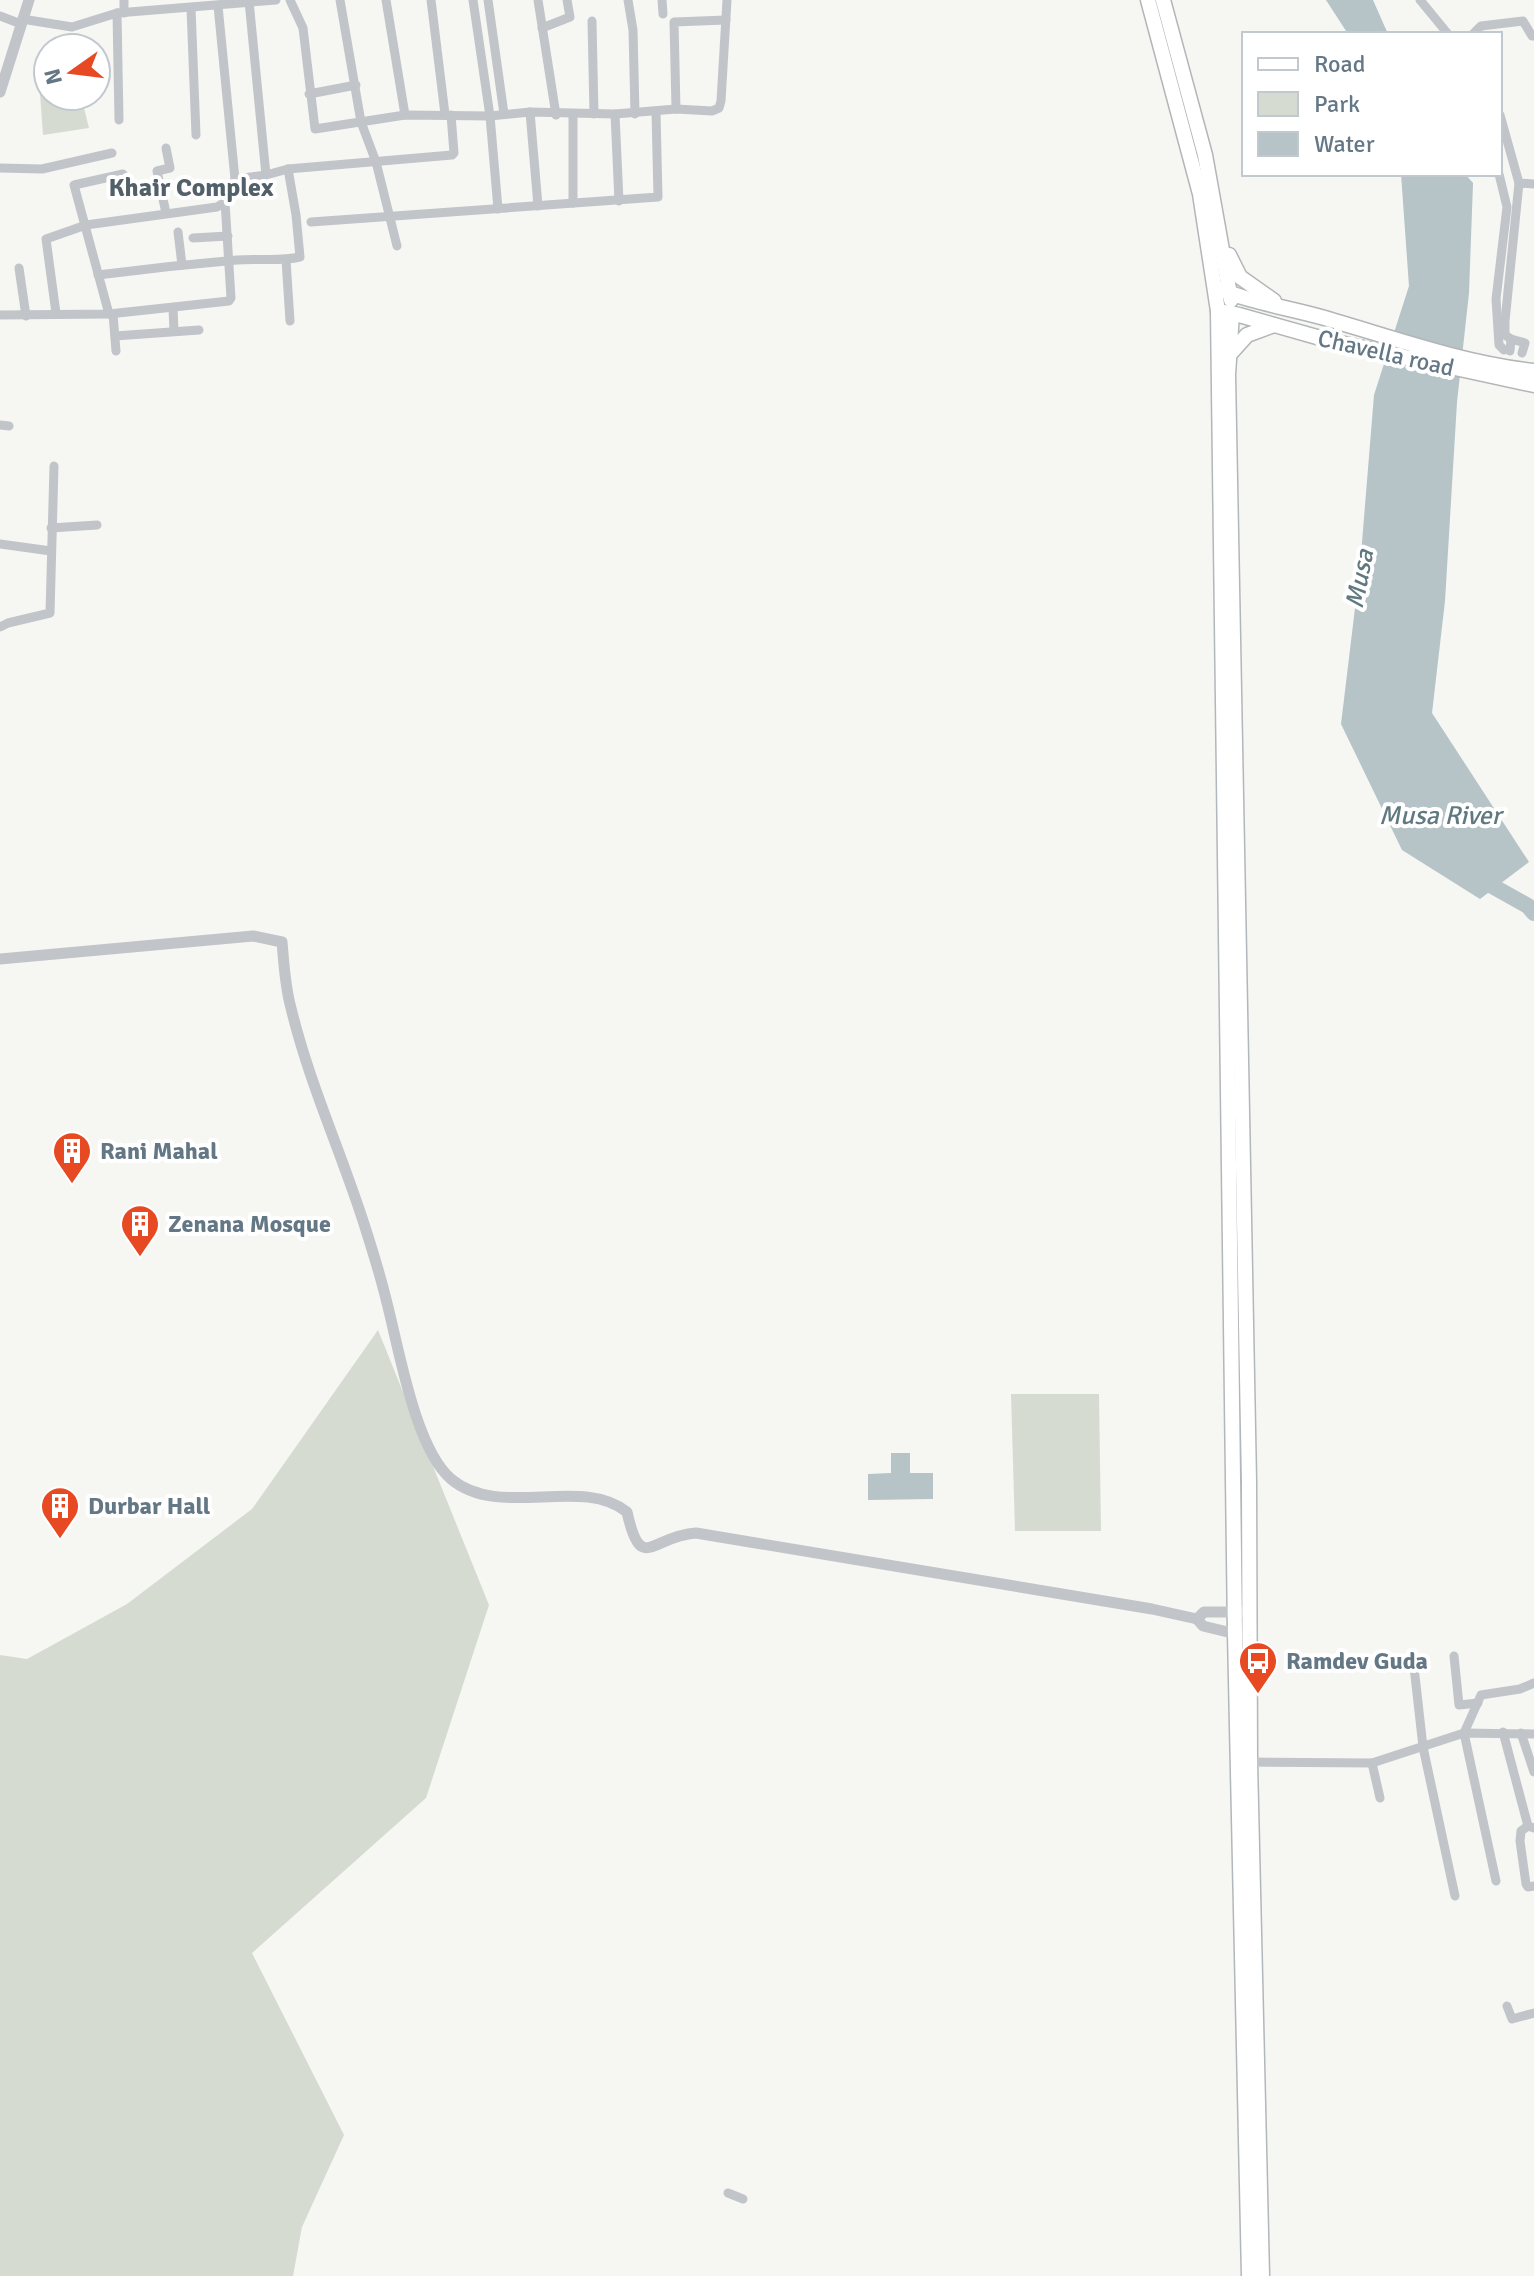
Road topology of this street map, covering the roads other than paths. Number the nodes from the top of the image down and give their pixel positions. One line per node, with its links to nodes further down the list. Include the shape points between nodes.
1 (29, 0): 25 (street)
2 (124, 0): 21 (street)
3 (273, 0): 18 (street)
4 (290, 0): 33 (street, via 303,28)
5 (340, 0): 31 (street)
6 (386, 0): 42 (street)
7 (431, 0): 37 (street)
8 (473, 0): 45 (street)
9 (488, 0): 38 (street)
10 (538, 0): 27 (street)
11 (567, 0): 27 (street, via 570,17)
12 (628, 0): 41 (street)
13 (662, 0): 22 (street)
14 (727, 0): 24 (street)
15 (1148, 0): 80 (main road, via 1200,194)
16 (1163, 0): 61 (main road)
17 (1420, 0): 28 (street)
18 (249, 1): 19 (street); 56 (street)
19 (218, 6): 20 (street); 58 (street)
20 (191, 8): 21 (street); 49 (street)
21 (121, 13): 25 (street, via 72,27); 46 (street)
22 (663, 14)
23 (0, 16): 25 (street)
24 (726, 20): 34 (street, via 719,108); 34 (street, via 674,22)
25 (22, 21): 32 (street)
26 (592, 21): 39 (street)
27 (542, 28): 43 (street)
28 (1446, 32)
29 (1475, 32): 30 (street, via 1481,26 1523,21)
30 (1534, 36)
31 (356, 85): 33 (street); 47 (street)
32 (0, 92)
33 (309, 94): 47 (street, via 315,129)
34 (676, 109): 36 (street)
35 (530, 112): 38 (street); 43 (street); 65 (street)
36 (656, 112): 41 (street); 62 (street, via 658,197)
37 (448, 114): 42 (street); 45 (street); 52 (street, via 452,155)
38 (504, 114): 45 (street)
39 (594, 114): 40 (street); 44 (street)
40 (615, 114): 41 (street); 62 (street)
41 (635, 114)
42 (405, 115): 47 (street)
43 (556, 115): 44 (street)
44 (573, 115): 64 (street)
45 (490, 116): 66 (street)
46 (119, 120)
47 (361, 122): 52 (street)
48 (1502, 122): 59 (street)
49 (196, 135)
50 (166, 148): 67 (street, via 170,168 157,171)
51 (112, 153): 53 (street, via 42,169)
52 (376, 162): 54 (street); 68 (street)
53 (0, 168)
54 (288, 169): 56 (street); 75 (street, via 300,257)
55 (123, 174): 70 (street, via 74,185)
56 (266, 175): 58 (street)
57 (1499, 176): 94 (street, via 1507,207 1496,299 1499,345 1507,350)
58 (235, 179): 63 (street)
59 (1519, 183): 60 (street); 94 (street, via 1505,321 1505,335)
60 (1534, 184)
61 (1211, 193): 81 (main road); 82 (main road, via 1240,277)
62 (619, 201): 64 (street)
63 (225, 202): 67 (street); 72 (street)
64 (573, 203): 65 (street)
65 (538, 206): 66 (street)
66 (498, 209): 68 (street)
67 (166, 213): 70 (street)
68 (389, 216): 69 (street); 74 (street)
69 (311, 222)
70 (86, 225): 79 (street); 84 (street, via 46,239)
71 (178, 232): 77 (street)
72 (228, 236): 73 (street); 76 (street)
73 (193, 238)
74 (397, 246)
75 (286, 260): 76 (street); 89 (street)
76 (229, 261): 77 (street); 83 (street, via 229,301)
77 (182, 265): 79 (street)
78 (19, 268): 88 (street)
79 (98, 275): 86 (street)
80 (1215, 287): 81 (main road, Chavella road); 85 (main road)
81 (1236, 296): 82 (main road, Chavella road); 85 (main road)
82 (1279, 305): 98 (main road, Chavella road)
83 (173, 308): 86 (street); 92 (street)
84 (56, 313): 86 (street); 88 (street)
85 (1230, 313): 90 (main road, Chavella road); 97 (main road); 106 (main road)
86 (111, 314): 93 (street)
87 (0, 315): 88 (street)
88 (26, 316)
89 (290, 321)
90 (1274, 325): 97 (main road, via 1247,335); 98 (main road, Chavella road, via 1331,341)
91 (199, 330): 92 (street)
92 (174, 331): 93 (street)
93 (115, 336): 96 (street)
94 (1511, 339): 95 (street)
95 (1528, 348)
96 (116, 351)
97 (1229, 355): 106 (main road)
98 (1527, 377)
99 (54, 466): 101 (street)
100 (97, 525): 101 (street)
101 (51, 528): 103 (street)
102 (0, 544): 103 (street)
103 (51, 551): 104 (street, via 50,613)
104 (0, 627)
105 (0, 959): 107 (street, via 253,936 282,942 290,1007 365,1228 419,1422 445,1473 466,1488 500,1497 582,1497 615,1505 627,1512 633,1540 646,1549 696,1533)
106 (1243, 1612): 107 (street, via 1204,1612); 108 (main road)
107 (1197, 1619): 108 (street, via 1203,1626)
108 (1242, 1636): 118 (main road)
109 (1454, 1656): 112 (street, via 1459,1705)
110 (1414, 1667): 117 (street)
111 (1534, 1683): 112 (street, via 1481,1695)
112 (1478, 1703): 114 (street)
113 (1503, 1732): 114 (street); 115 (street); 120 (street)
114 (1464, 1733): 117 (street); 124 (street)
115 (1521, 1733): 116 (street); 121 (street)
116 (1534, 1734)
117 (1423, 1747): 119 (street); 126 (street)
118 (1243, 1762): 119 (street); 131 (main road); 132 (main road)
119 (1372, 1763): 122 (street)
120 (1512, 1767): 121 (street); 123 (street)
121 (1532, 1768)
122 (1380, 1798)
123 (1531, 1827): 125 (street, via 1521,1831 1520,1841 1526,1884)
124 (1496, 1881)
125 (1534, 1886)
126 (1455, 1896)
127 (1507, 2006): 128 (street, via 1512,2019)
128 (1534, 2013)
129 (728, 2193): 130 (street)
130 (743, 2199)
131 (1249, 2276)
132 (1262, 2276)

